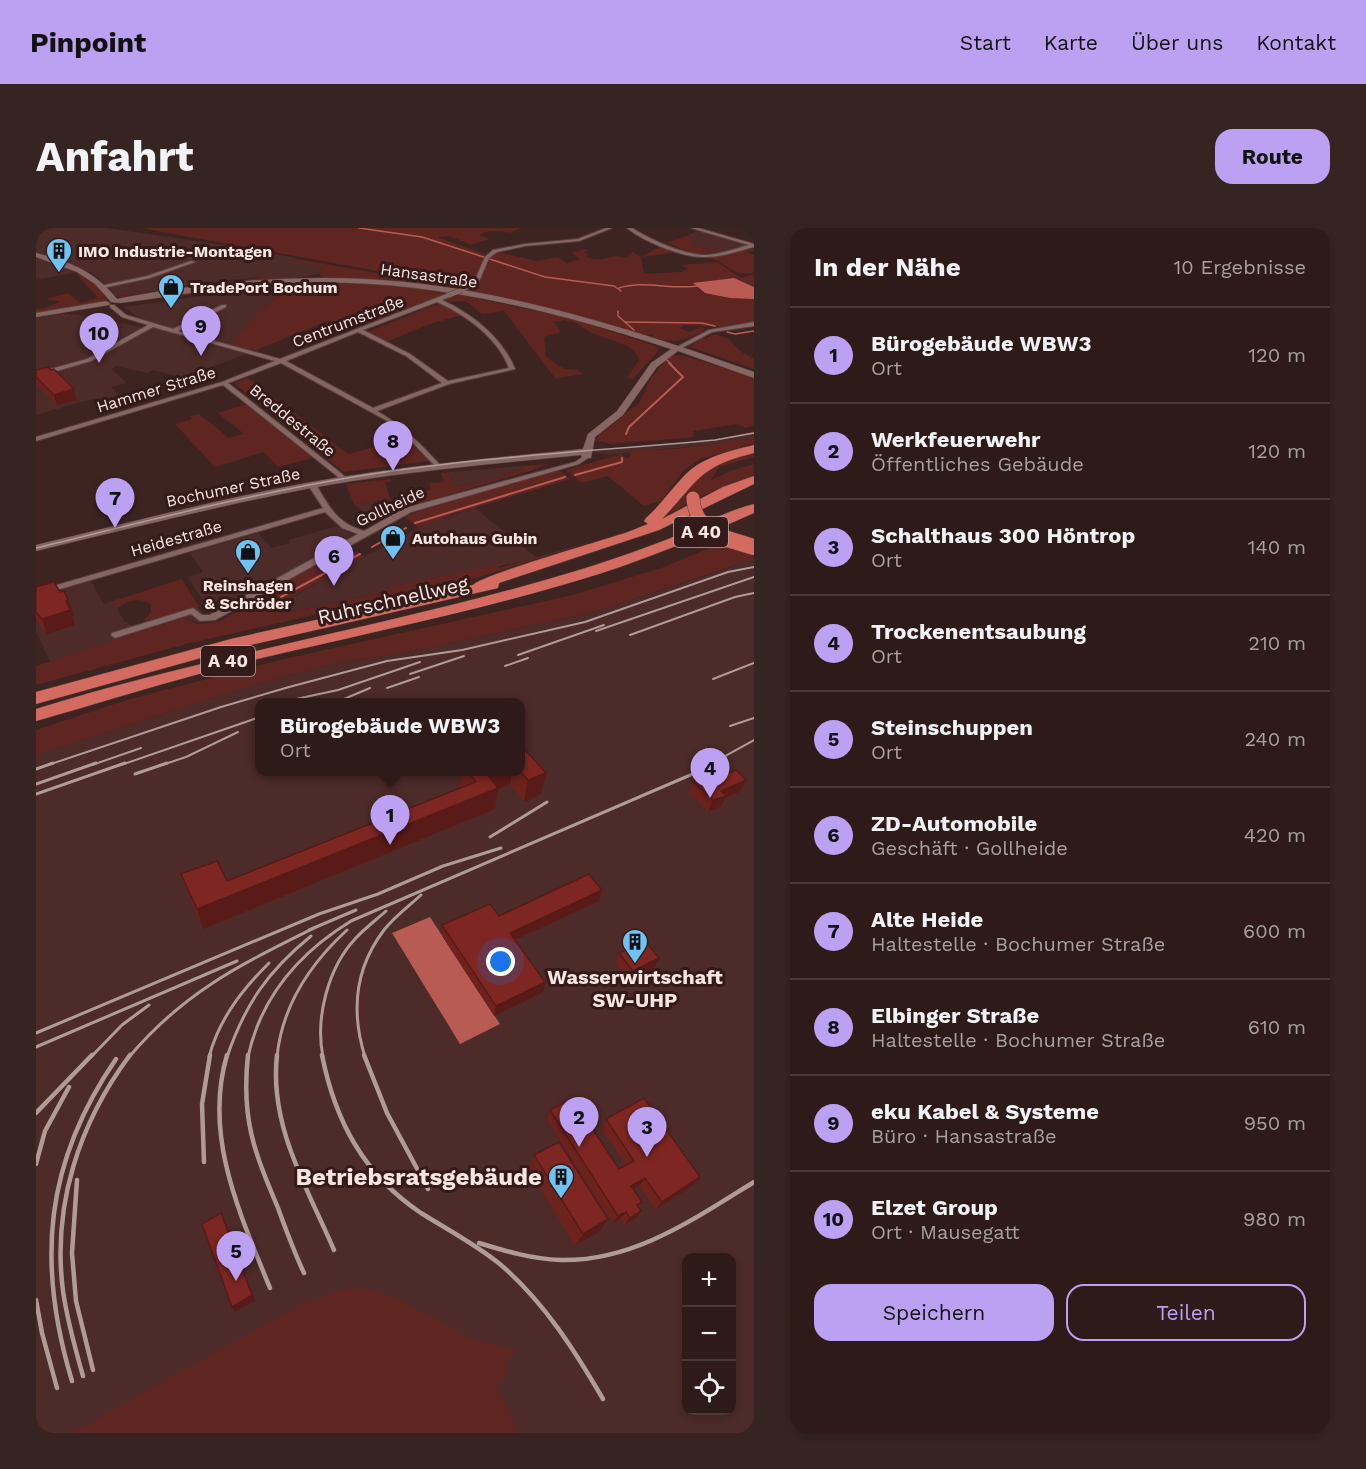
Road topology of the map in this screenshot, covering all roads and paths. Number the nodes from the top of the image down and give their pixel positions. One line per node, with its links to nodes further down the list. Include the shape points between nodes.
1 (610, 228): 8 (street, Centrumstraße, bridge, via 574,241 495,251 487,258 476,283)
2 (629, 228): 4 (street, via 696,255 714,255)
3 (693, 228): 4 (street)
4 (754, 245)
5 (36, 255): 7 (main road, via 74,266)
6 (193, 262): 7 (street)
7 (105, 288): 9 (main road)
8 (438, 300): 14 (street, Centrumstraße); 21 (street, via 483,331 513,367)
9 (114, 303): 11 (main road, Hansastraße); 13 (street, via 124,316); 16 (main road, Hansastraße, via 286,280 376,282 538,309)
10 (224, 306): 15 (street)
11 (36, 315)
12 (754, 324): 16 (street, via 711,331)
13 (151, 326): 15 (street); 19 (street, via 88,360)
14 (360, 331): 17 (street, Centrumstraße); 21 (street, via 408,355)
15 (173, 332): 17 (street)
16 (676, 348): 18 (main road, Hansastraße); 25 (main road, via 654,365 620,413 591,436)
17 (284, 361): 20 (street, Hammer Straße); 22 (street)
18 (753, 374)
19 (36, 375)
20 (224, 382): 23 (street, Hammer Straße); 29 (street, Breddestraße)
21 (447, 383): 22 (street)
22 (373, 410): 28 (street, via 410,437)
23 (36, 439)
24 (754, 449): 36 (highway, via 725,457 695,472 670,504)
25 (588, 453): 27 (main road); 28 (main road)
26 (754, 461): 39 (highway, bridge, via 714,476 692,501 696,514 716,534)
27 (554, 463): 28 (main road); 37 (street, Gollheide, via 408,510)
28 (439, 467): 29 (main road, Bochumer Straße)
29 (343, 480): 31 (main road, Bochumer Straße)
30 (754, 480): 36 (highway)
31 (312, 485): 34 (street); 38 (main road, Bochumer Straße)
32 (754, 496): 40 (highway, Ruhrschnellweg / A 40, via 632,547 558,570)
33 (754, 508): 42 (highway, Ruhrschnellweg / A 40, via 576,577)
34 (325, 510): 37 (street, via 345,527); 41 (street, Heidestraße)
35 (752, 522): 42 (highway, via 675,554 548,595 478,610)
36 (635, 533): 40 (highway)
37 (364, 534): 43 (street, Gollheide, via 217,616 206,620 193,611)
38 (36, 548)
39 (754, 548)
40 (463, 591): 44 (highway, Ruhrschnellweg / A 40, via 231,644)
41 (36, 594)
42 (422, 616): 45 (highway, Ruhrschnellweg / A 40, via 240,657)
43 (115, 635)
44 (36, 698)
45 (36, 715)

